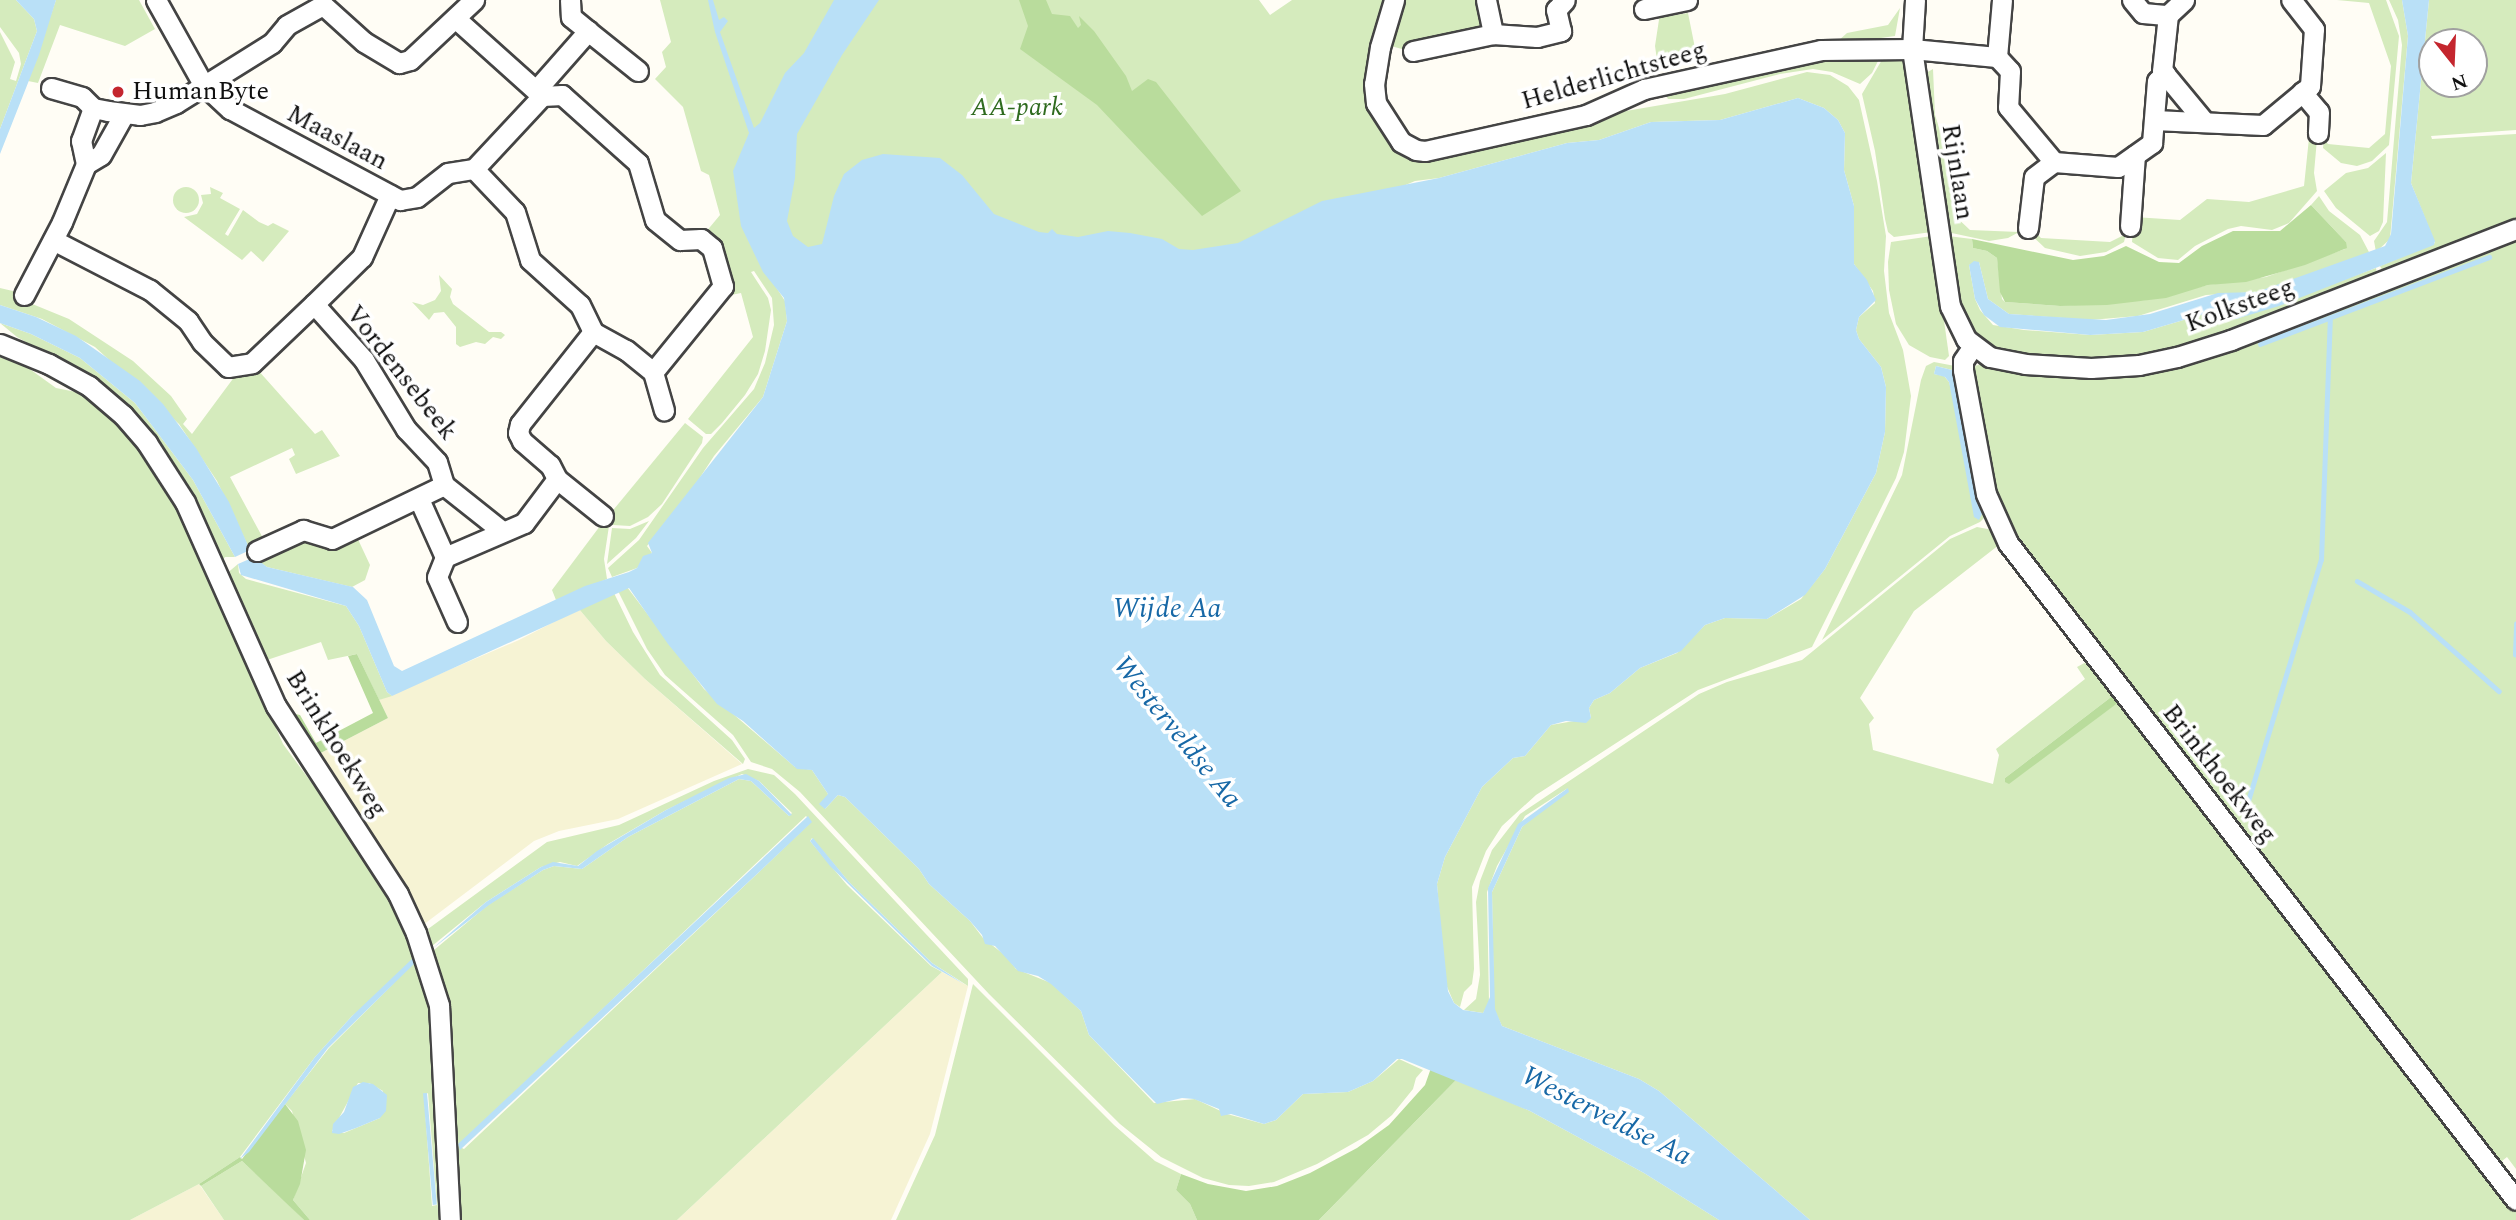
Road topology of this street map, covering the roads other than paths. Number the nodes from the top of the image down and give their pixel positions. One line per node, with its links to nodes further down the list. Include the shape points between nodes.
1 (474, 0): 15 (street)
2 (570, 0): 16 (street, via 571,17)
3 (1394, 0): 18 (street, Helderlichtsteeg, via 1380,47 1376,103 1401,142 1425,151 1594,113 1644,89 1821,50)
4 (1486, 0): 17 (street)
5 (1565, 0): 17 (street, via 1556,10 1561,31 1537,37)
6 (1687, 0): 13 (street)
7 (1914, 0): 18 (street, Rijnlaan)
8 (2002, 0): 20 (street)
9 (2132, 0): 14 (street, via 2143,13)
10 (2184, 0): 14 (street)
11 (2291, 0): 25 (street, via 2314,29 2310,86)
12 (164, 3): 23 (street, Maaslaan)
13 (1644, 9)
14 (2168, 15): 22 (street)
15 (455, 18): 23 (street, via 410,60 399,63 364,41 323,5 287,25 272,43); 26 (street)
16 (588, 31): 21 (street); 26 (street)
17 (1493, 34): 19 (street)
18 (1912, 49): 20 (street, Helderlichtsteeg); 45 (street, Rijnlaan, via 1950,306)
19 (1413, 51)
20 (1997, 57): 33 (street, via 2010,71 2008,107)
21 (638, 71)
22 (2165, 75): 29 (street, via 2157,81); 30 (street)
23 (203, 84): 28 (street, via 160,111); 36 (street, Maaslaan, via 247,120)
24 (51, 88): 27 (street, via 82,97)
25 (2302, 92): 30 (street, via 2263,125); 31 (street, via 2319,113)
26 (539, 93): 35 (street); 46 (street, via 562,95 638,163 655,220 680,240 701,239 712,247 723,286)
27 (93, 108): 28 (street); 34 (street, via 81,141)
28 (124, 114): 34 (street, via 101,155)
29 (2154, 120): 30 (street, via 2199,124); 32 (street, via 2152,143)
30 (2203, 120)
31 (2318, 133)
32 (2135, 155): 33 (street, via 2118,167); 37 (street)
33 (2054, 162): 38 (street, via 2035,177)
34 (86, 164): 40 (street)
35 (474, 169): 36 (street, via 448,173 408,200); 43 (street, via 515,212 530,260 580,305)
36 (390, 195): 42 (street, Vordensebeek, via 362,257)
37 (2130, 226)
38 (2028, 228)
39 (2516, 229): 45 (street, Kolksteeg, via 2177,357 2116,367 2070,368 2000,360)
40 (53, 240): 41 (street); 42 (street, via 149,290 188,321 228,367 252,363)
41 (24, 295)
42 (314, 304): 49 (street, Vordensebeek, via 364,360 406,429 437,462)
43 (593, 332): 46 (street); 48 (street, via 520,424 522,442 550,465)
44 (0, 344): 57 (street, Brinkhoekweg, via 89,386 147,443 185,502 215,562 276,706 398,894 439,1005)
45 (1973, 346): 56 (street, Brinkhoekweg, via 1963,370 1986,494 2008,543)
46 (653, 372): 47 (street)
47 (664, 410)
48 (557, 480): 51 (street); 52 (street, via 524,523)
49 (444, 485): 50 (street, Vordensebeek); 52 (street, Vordensebeek)
50 (419, 499): 53 (street, Vordensebeek, via 332,539 303,530); 54 (street)
51 (603, 516)
52 (503, 532): 54 (street)
53 (257, 551)
54 (445, 557): 55 (street, via 437,577)
55 (457, 622)
56 (2516, 1200)
57 (450, 1220)

